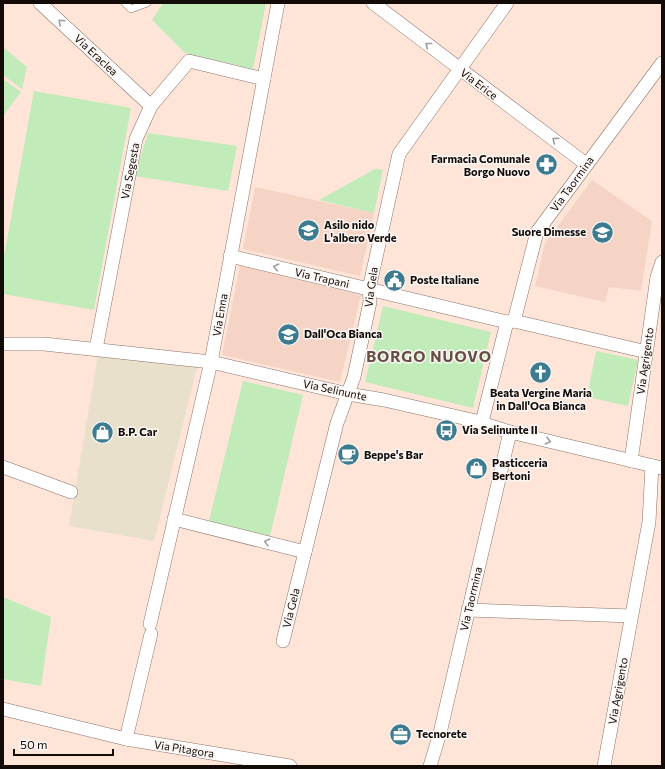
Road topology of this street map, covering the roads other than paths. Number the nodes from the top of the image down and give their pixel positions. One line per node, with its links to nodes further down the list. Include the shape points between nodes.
1 (40, 3): 10 (street, Via Eraclea, one-way to 1)
2 (125, 3): 3 (lane, via 131,9)
3 (147, 3)
4 (278, 3): 9 (street, Via Enna)
5 (373, 3): 8 (street, Via Erice, one-way to 5)
6 (507, 3): 8 (street, Via Gela)
7 (662, 64): 11 (street, Via Taormina)
8 (459, 68): 11 (street, Via Erice, one-way to 8); 14 (street, Via Gela, via 399,154)
9 (264, 79): 10 (street, Via Segesta, via 189,61); 12 (street, Via Enna)
10 (151, 106): 17 (street, Via Segesta, via 136,139)
11 (586, 164): 15 (street, Via Taormina, via 537,232)
12 (230, 256): 14 (street, Via Trapani, one-way to 12); 19 (street, Via Enna)
13 (662, 262): 18 (street, Via Agrigento, via 657,277)
14 (369, 289): 15 (street, Via Trapani); 20 (street, Via Gela, via 370,302)
15 (510, 321): 18 (street, Via Trapani); 21 (street)
16 (3, 344): 17 (street, Via Selinunte)
17 (96, 348): 19 (street, Via Selinunte)
18 (647, 352): 23 (street, Via Agrigento)
19 (211, 362): 20 (street, Via Selinunte); 27 (street, Via Enna)
20 (348, 394): 21 (street, Via Selinunte); 28 (street, Via Gela, via 337,423)
21 (482, 422): 22 (street, Via Selinunte)
22 (510, 432): 23 (street, Via Selinunte, one-way to 23); 29 (street, Via Taormina)
23 (631, 461): 25 (street, Via Selinunte)
24 (3, 467): 26 (street)
25 (657, 467): 30 (street, Via Agrigento)
26 (72, 492)
27 (174, 519): 28 (street, one-way to 27); 33 (street, Via Enna)
28 (305, 552): 31 (street, Via Gela)
29 (468, 610): 30 (street); 35 (street, Via Taormina)
30 (631, 616): 36 (street, Via Agrigento)
31 (283, 640)
32 (3, 709): 33 (street, Via Pitagora)
33 (126, 740): 34 (street, Via Pitagora)
34 (290, 766)
35 (430, 766)
36 (604, 766)

